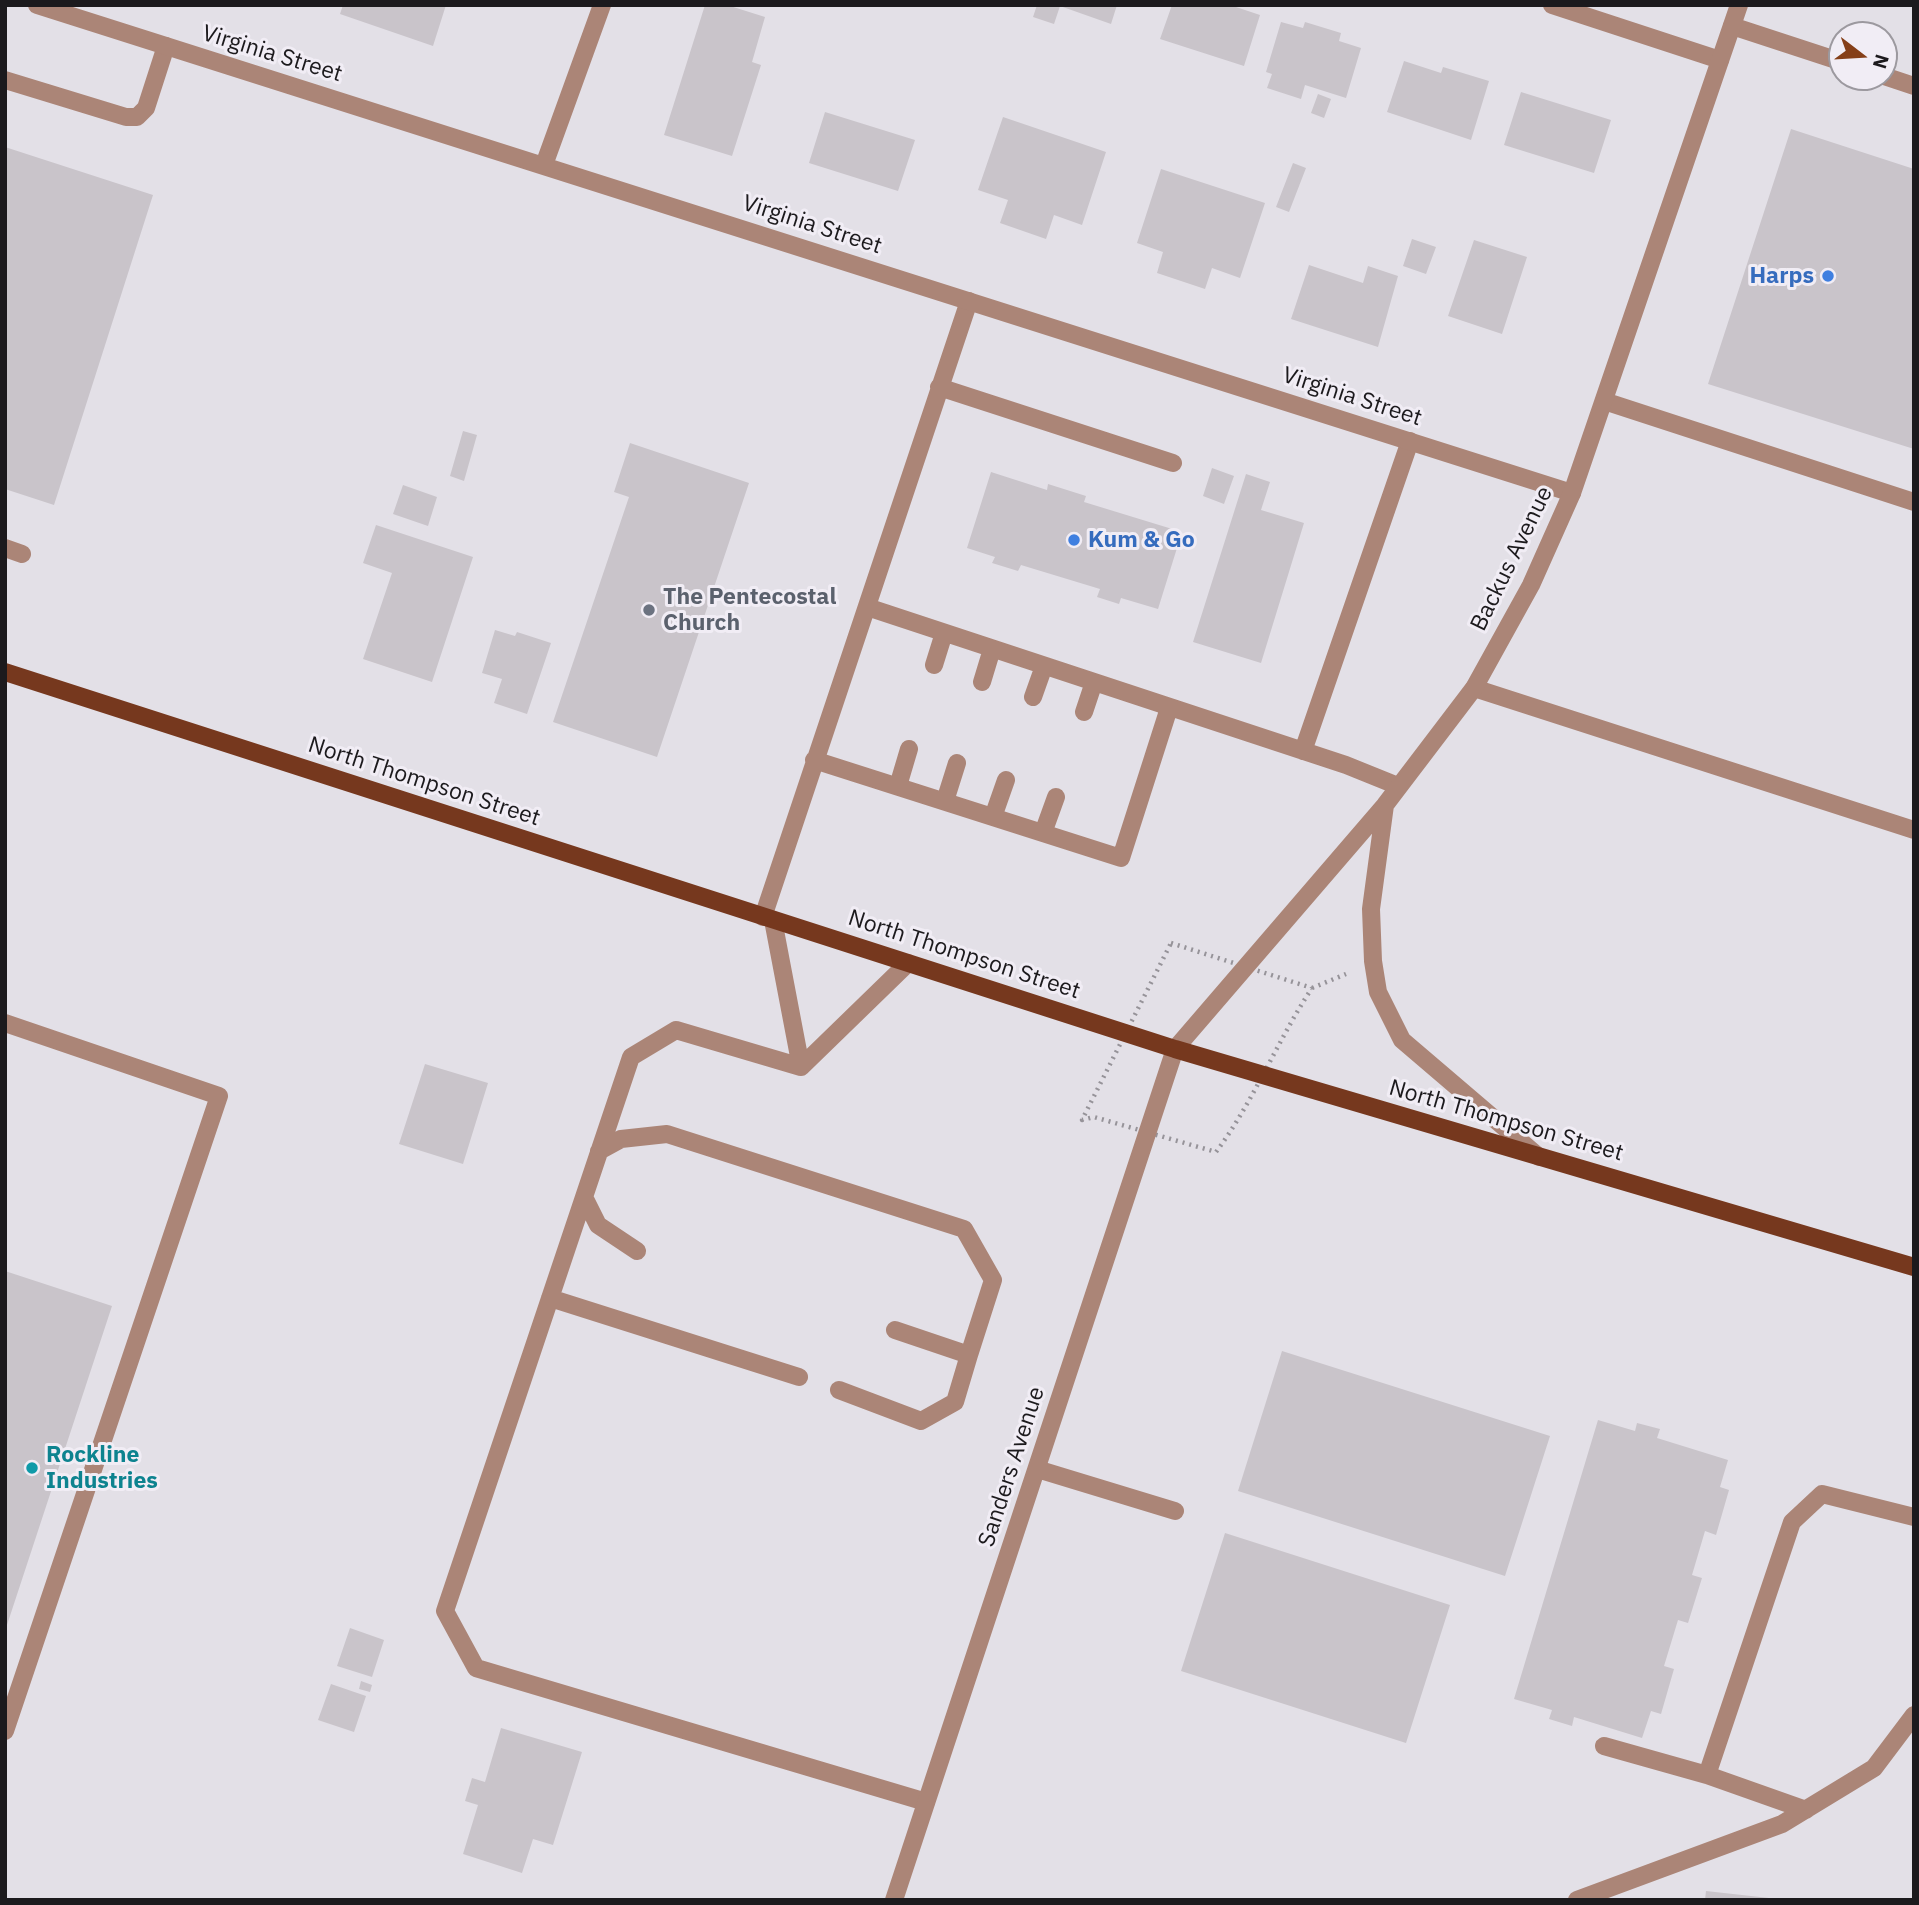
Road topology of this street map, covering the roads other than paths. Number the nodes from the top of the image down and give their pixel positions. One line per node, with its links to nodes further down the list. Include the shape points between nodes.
1 (37, 5): 6 (street, Virginia Street)
2 (602, 5): 10 (street)
3 (1552, 5): 8 (street)
4 (1739, 5): 5 (street, Backus Avenue)
5 (1732, 26): 7 (street); 8 (street, Backus Avenue)
6 (166, 46): 9 (street, via 146,108 137,117); 10 (street, Virginia Street)
7 (1828, 57)
8 (1720, 60): 13 (street, Backus Avenue)
9 (5, 80)
10 (544, 165): 11 (street, Virginia Street)
11 (969, 301): 12 (street); 14 (street, Virginia Street)
12 (939, 387): 15 (street); 18 (street)
13 (1604, 401): 16 (street, Backus Avenue); 17 (street)
14 (1410, 441): 16 (street, Virginia Street); 31 (street)
15 (1173, 463)
16 (1572, 493): 26 (street, Backus Avenue, via 1531,584)
17 (1914, 502)
18 (867, 607): 19 (street); 32 (street)
19 (944, 633): 20 (street); 21 (street)
20 (992, 649): 22 (street); 24 (street)
21 (934, 665)
22 (1044, 666): 25 (street); 27 (street)
23 (5, 672): 43 (main road, North Thompson Street)
24 (982, 682)
25 (1094, 682): 28 (street); 29 (street)
26 (1474, 688): 36 (street, Backus Avenue); 41 (street)
27 (1033, 697)
28 (1170, 708): 31 (street); 42 (street, via 1121,858)
29 (1084, 712)
30 (909, 749): 35 (street)
31 (1303, 751): 36 (street)
32 (814, 760): 35 (street); 43 (street)
33 (957, 763): 38 (street)
34 (1006, 780): 40 (street)
35 (898, 786): 38 (street)
36 (1398, 786): 39 (street, Backus Avenue)
37 (1056, 797): 42 (street)
38 (945, 801): 40 (street)
39 (1385, 804): 46 (street, Backus Avenue); 49 (street, via 1371,909 1378,992 1402,1040)
40 (993, 817): 42 (street)
41 (1914, 830)
42 (1043, 833)
43 (768, 918): 44 (main road, North Thompson Street); 47 (street)
44 (908, 963): 46 (main road, North Thompson Street); 47 (street)
45 (5, 1023): 62 (street, via 219,1096)
46 (1175, 1049): 49 (main road, North Thompson Street); 58 (street, Sanders Avenue)
47 (801, 1067): 48 (street, via 676,1030 631,1057)
48 (599, 1152): 50 (street); 55 (street, via 621,1139 667,1134 964,1229 993,1280)
49 (1539, 1157): 52 (main road, North Thompson Street)
50 (584, 1196): 51 (street, via 598,1225); 53 (street)
51 (637, 1251)
52 (1914, 1267)
53 (550, 1298): 56 (street); 65 (street, via 445,1611 476,1668)
54 (895, 1330): 55 (street)
55 (969, 1354): 57 (street, via 955,1402 921,1421)
56 (799, 1377)
57 (839, 1390)
58 (1037, 1469): 59 (street); 65 (street, Sanders Avenue)
59 (1175, 1511)
60 (1914, 1517): 64 (street, via 1822,1494 1792,1522)
61 (1914, 1715): 66 (street, via 1874,1768)
62 (5, 1731)
63 (1604, 1746): 64 (street)
64 (1707, 1775): 66 (street)
65 (926, 1802): 67 (street, Sanders Avenue)
66 (1806, 1810): 68 (street, via 1782,1824)
67 (894, 1900)
68 (1577, 1900)

